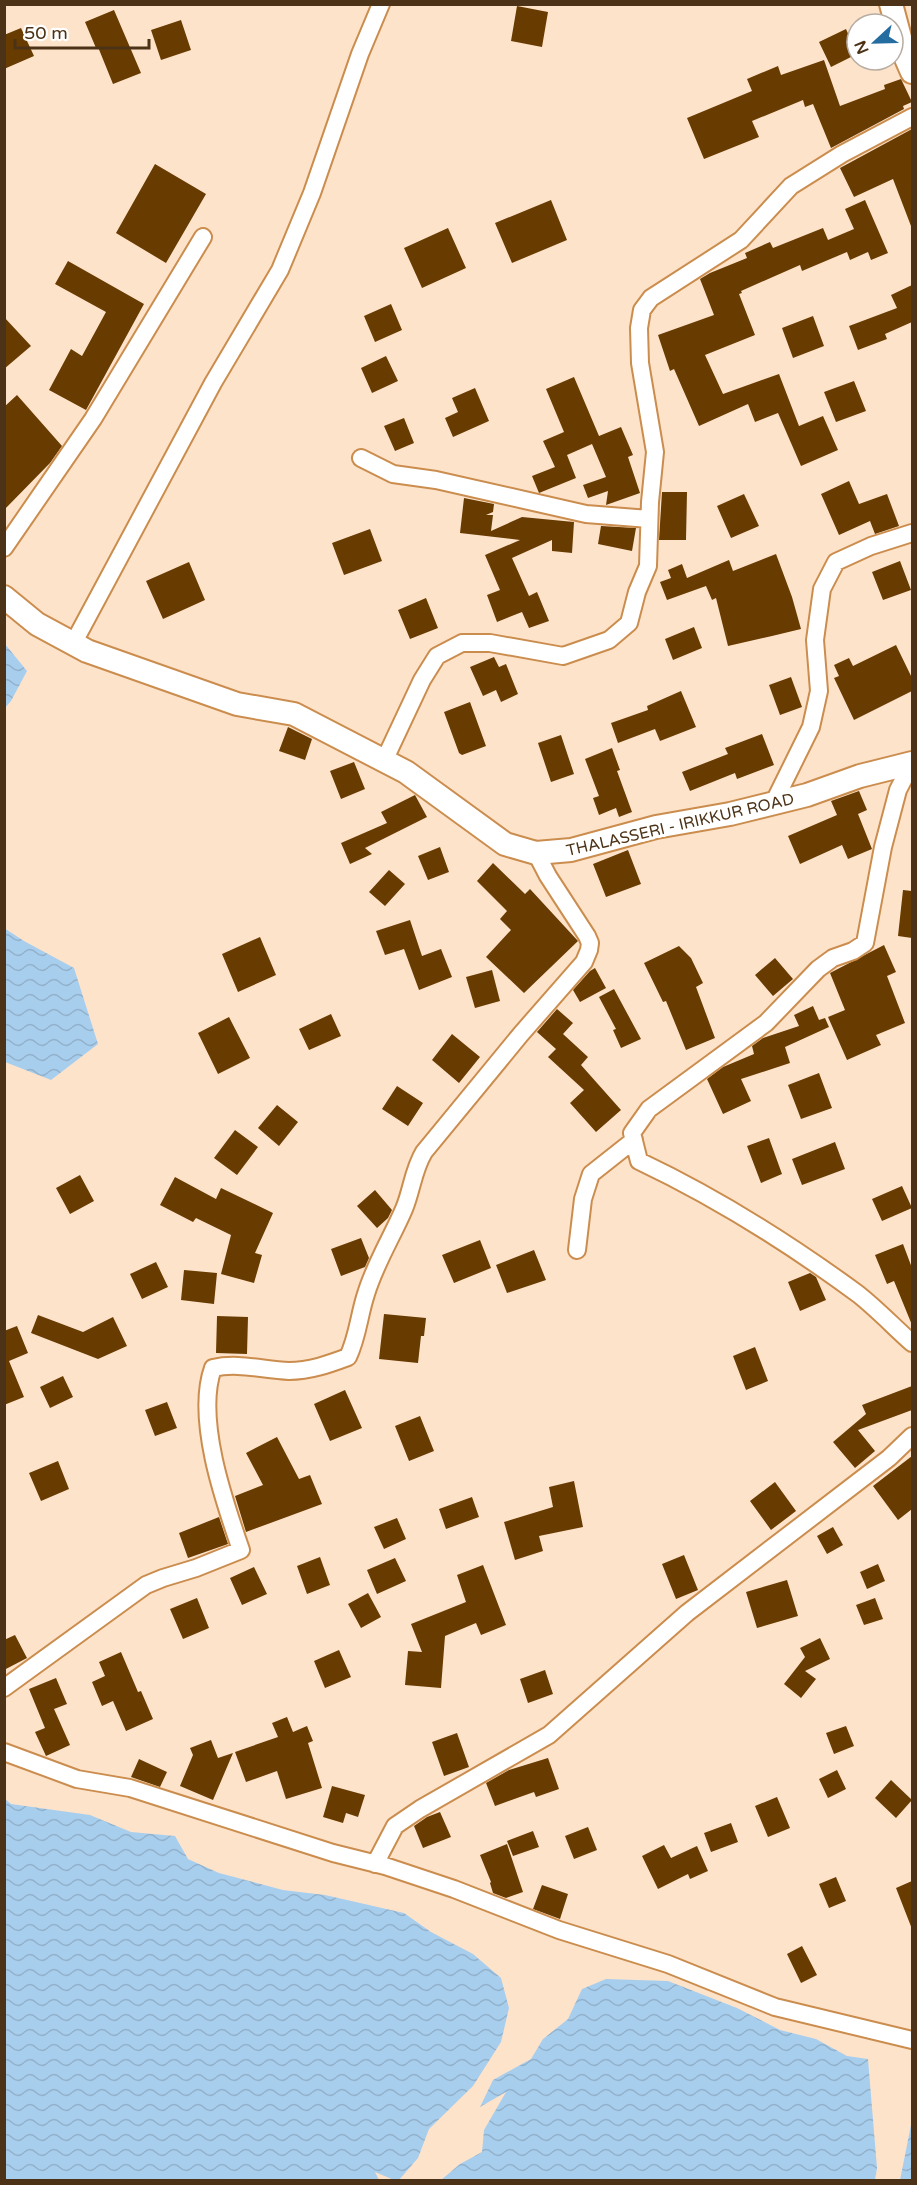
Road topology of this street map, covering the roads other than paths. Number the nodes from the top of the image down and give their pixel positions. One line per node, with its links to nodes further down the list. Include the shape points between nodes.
1 (381, 4): 11 (street, via 280,270 213,383)
2 (891, 4): 3 (main road)
3 (912, 72)
4 (912, 117): 7 (street, via 791,186 741,240 651,298 642,310 640,363 655,452)
5 (203, 237): 9 (street, via 93,419)
6 (361, 458): 7 (street, via 393,474 586,514)
7 (649, 519): 12 (street, via 648,567 629,623 609,640 563,656 481,643 462,643 437,656)
8 (912, 533): 14 (street, via 836,562 822,589 815,640 819,691 811,727)
9 (4, 548)
10 (4, 597): 11 (main road, THALASSERI - IRIKKUR ROAD, via 38,624)
11 (73, 644): 12 (main road, THALASSERI - IRIKKUR ROAD, via 237,704 294,714)
12 (384, 761): 15 (main road, THALASSERI - IRIKKUR ROAD, via 406,772 505,844)
13 (912, 763): 14 (main road, THALASSERI - IRIKKUR ROAD); 16 (street, via 898,790 883,847 865,942 853,951 833,957 766,1023 649,1109 632,1133)
14 (773, 804): 15 (main road, THALASSERI - IRIKKUR ROAD, via 571,850)
15 (536, 853): 20 (street, via 581,924 590,942 589,950 584,962 416,1165 410,1195 366,1293 356,1341 348,1357 322,1367 291,1371 226,1365 213,1368 208,1404 214,1462 241,1550 146,1585)
16 (634, 1140): 17 (street, via 591,1174 583,1200); 18 (street, via 639,1161 673,1177 792,1249 860,1296)
17 (577, 1250)
18 (912, 1343)
19 (912, 1436): 22 (street, via 890,1458 687,1613 549,1735 395,1826)
20 (4, 1688)
21 (4, 1752): 22 (street, via 77,1779 130,1788)
22 (375, 1864): 23 (street, via 454,1889 559,1930 668,1964 775,2007)
23 (912, 2040)

